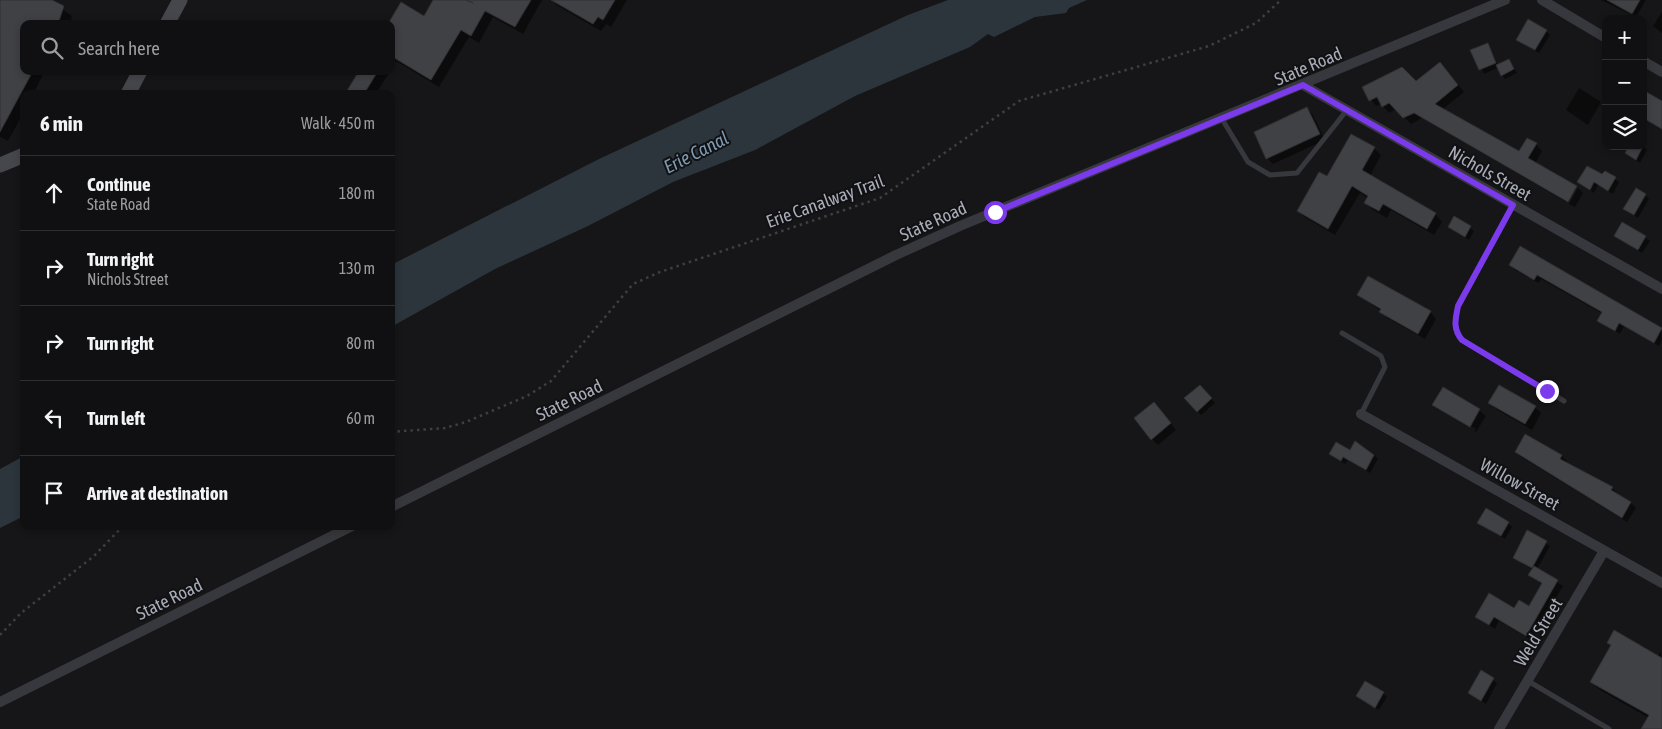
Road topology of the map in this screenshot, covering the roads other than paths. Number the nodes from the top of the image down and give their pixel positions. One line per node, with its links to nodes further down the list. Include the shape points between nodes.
1 (180, 0): 4 (street)
2 (1505, 0): 9 (street, State Road)
3 (1542, 0): 5 (street)
4 (169, 20)
5 (1602, 36)
6 (1647, 63): 7 (street)
7 (1662, 72)
8 (138, 75): 10 (street)
9 (1303, 85): 11 (street, Nichols Street); 12 (street, State Road)
10 (130, 90)
11 (1347, 110): 12 (lane, via 1297,173 1270,175 1248,162); 15 (street, Nichols Street)
12 (1222, 119): 20 (street, State Road, via 960,226)
13 (20, 157): 14 (street)
14 (0, 165)
15 (1513, 205): 16 (street, Nichols Street); 18 (lane, via 1458,306 1455,332 1462,340)
16 (1662, 288)
17 (1342, 333): 19 (lane, via 1381,356 1385,367)
18 (1564, 401)
19 (1361, 414): 22 (street, Willow Street)
20 (395, 505)
21 (344, 530): 25 (street, State Road)
22 (1604, 551): 23 (street, Willow Street); 24 (street, Weld Street)
23 (1662, 583)
24 (1528, 680): 26 (street, Weld Street); 27 (lane)
25 (0, 702)
26 (1499, 729)
27 (1609, 729)

